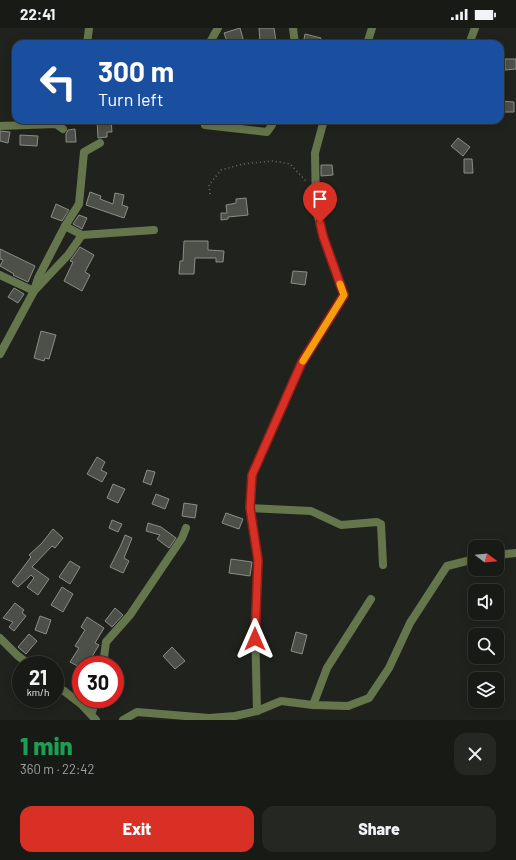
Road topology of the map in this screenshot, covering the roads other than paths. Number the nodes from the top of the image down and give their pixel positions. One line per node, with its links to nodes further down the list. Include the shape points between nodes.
1 (89, 28): 6 (street)
2 (218, 28): 7 (street)
3 (293, 28): 8 (street)
4 (372, 28): 9 (street)
5 (475, 28): 10 (street)
6 (88, 40)
7 (211, 40)
8 (294, 40)
9 (368, 40)
10 (470, 40)
11 (272, 124): 13 (street, via 267,132)
12 (323, 124): 23 (street, via 315,153 316,209 344,295 302,362 255,468 252,475)
13 (204, 125)
14 (0, 126): 15 (street, via 56,124)
15 (63, 129)
16 (100, 143): 17 (street, via 84,152 79,204)
17 (65, 226): 19 (street); 21 (street)
18 (154, 230): 19 (street)
19 (82, 235): 21 (street, via 68,255)
20 (0, 275): 21 (street)
21 (34, 291): 22 (street)
22 (0, 354)
23 (250, 508): 28 (street, via 311,511 341,525 377,522 381,524); 35 (street, via 258,560 255,624)
24 (186, 528): 32 (street, via 182,538 130,615 106,642)
25 (516, 553): 26 (street)
26 (504, 555)
27 (468, 561): 34 (street, via 447,566 410,623 389,668 369,698 348,706)
28 (383, 565)
29 (371, 599): 34 (street, via 327,668)
30 (0, 638): 31 (street)
31 (18, 656)
32 (104, 656)
33 (64, 691): 36 (street)
34 (313, 705): 35 (street, via 281,701)
35 (257, 710): 37 (street, via 235,716 209,718 137,712)
36 (94, 717)
37 (123, 720)

